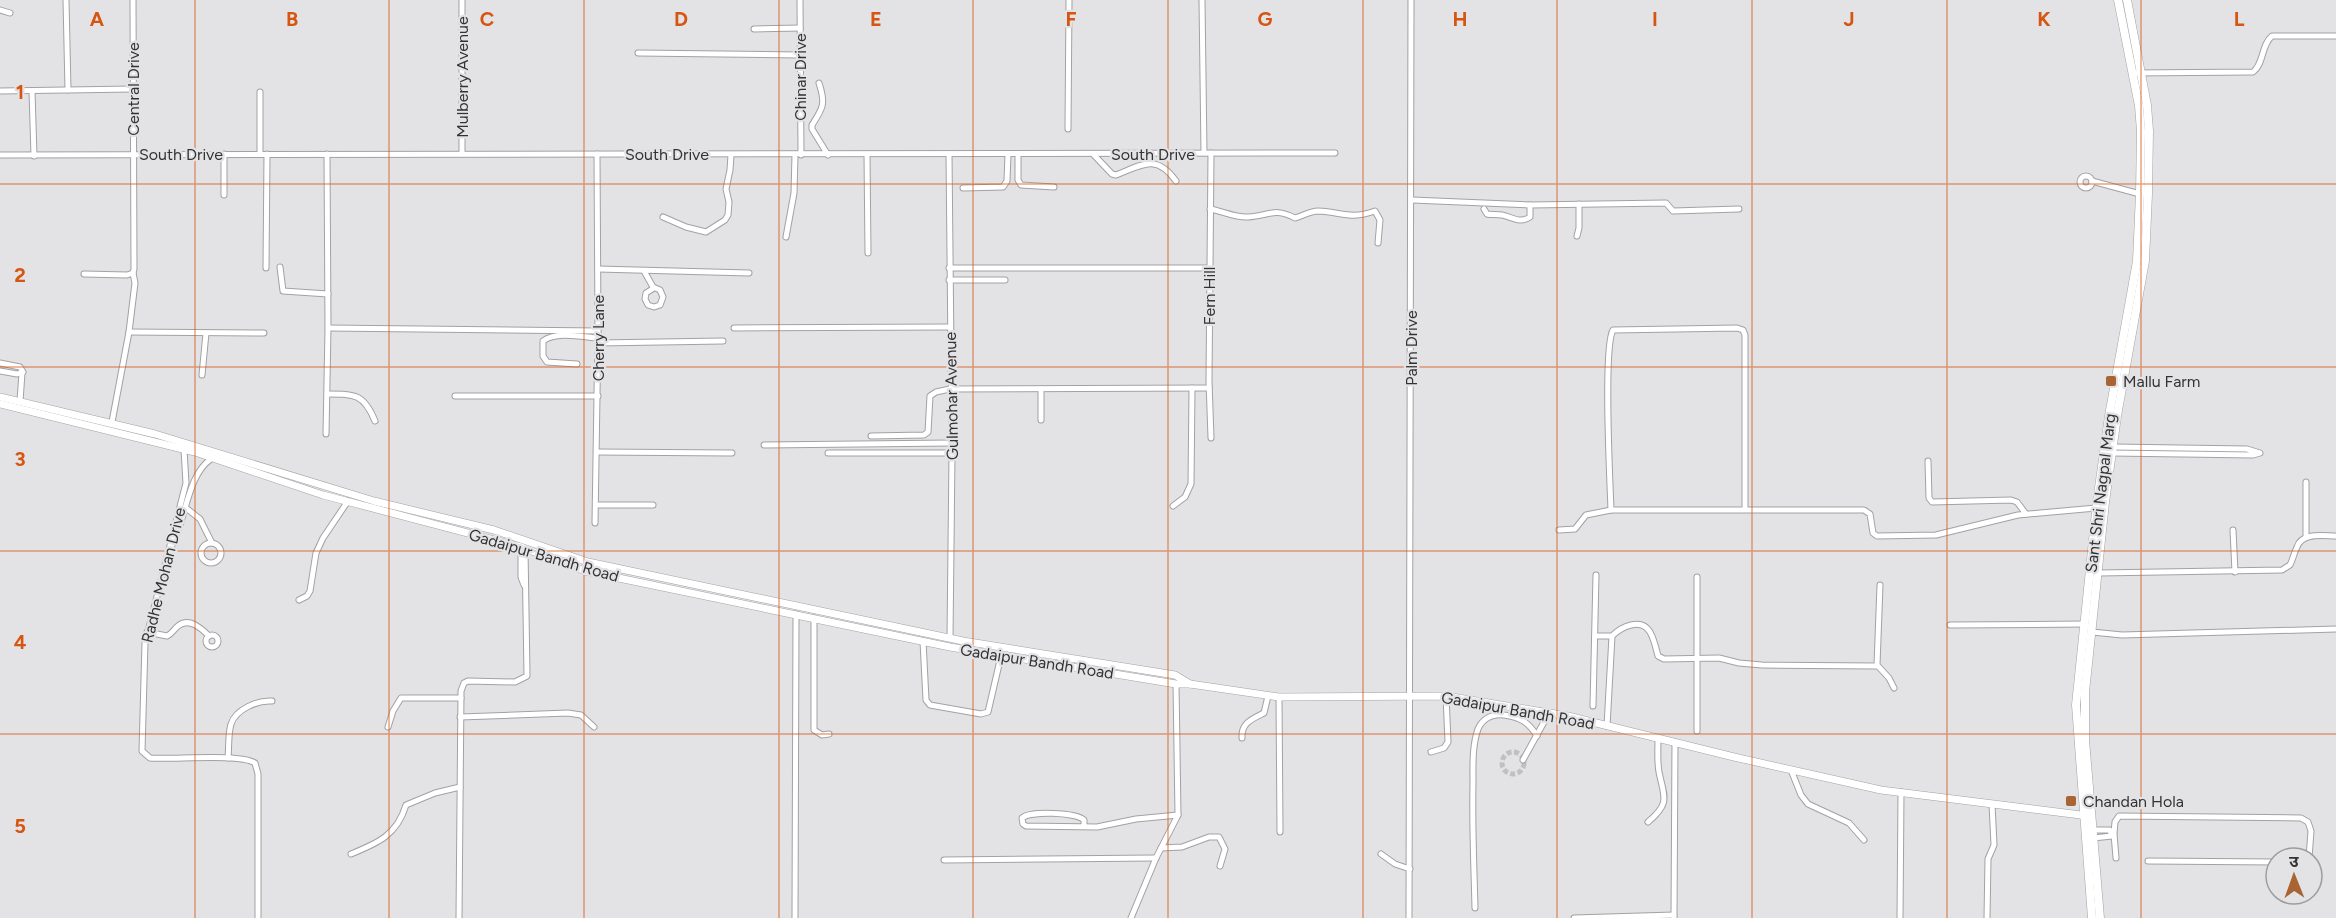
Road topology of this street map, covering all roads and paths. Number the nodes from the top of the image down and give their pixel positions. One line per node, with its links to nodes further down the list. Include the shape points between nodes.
1 (66, 0): 21 (street)
2 (133, 0): 19 (street, Central Drive)
3 (462, 0): 32 (street, Mulberry Avenue)
4 (800, 0): 12 (street, Chinar Drive)
5 (1069, 0): 24 (street)
6 (1202, 0): 25 (street, Fern Hill)
7 (1411, 0): 50 (street, Palm Drive)
8 (2118, 0): 17 (main road, Sant Shri Nagpal Marg)
9 (2127, 0): 17 (main road, Sant Shri Nagpal Marg)
10 (0, 10): 11 (street)
11 (10, 13)
12 (800, 28): 13 (street); 16 (street, Chinar Drive)
13 (754, 29)
14 (2336, 36): 17 (street, via 2272,36 2253,72)
15 (638, 53): 16 (street)
16 (800, 55): 42 (street, Chinar Drive)
17 (2137, 73): 48 (main road, Sant Shri Nagpal Marg); 106 (main road, Sant Shri Nagpal Marg, via 2149,131 2145,261)
18 (819, 83): 35 (street, via 823,105 812,129)
19 (133, 88): 21 (street); 27 (street, Central Drive)
20 (32, 90): 21 (street); 22 (street); 43 (street)
21 (68, 90)
22 (0, 91)
23 (260, 92): 29 (street)
24 (1068, 129)
25 (1207, 153): 26 (street, South Drive); 40 (street, South Drive); 53 (street, Fern Hill)
26 (1335, 153)
27 (133, 154): 28 (street, South Drive); 43 (street, South Drive); 67 (street, Central Drive)
28 (224, 154): 29 (street, South Drive); 49 (street)
29 (260, 154): 30 (street, South Drive)
30 (267, 154): 31 (street, South Drive); 62 (street)
31 (327, 154): 32 (street, South Drive); 73 (street)
32 (462, 154): 33 (street, South Drive)
33 (597, 154): 34 (street, South Drive); 65 (street, Cherry Lane)
34 (730, 154): 42 (street, South Drive); 56 (street, via 725,220 706,232)
35 (828, 154): 36 (street, South Drive); 42 (street, South Drive)
36 (867, 154): 37 (street, South Drive); 60 (street)
37 (949, 154): 38 (street, South Drive); 63 (street, Gulmohar Avenue)
38 (1008, 154): 39 (street, South Drive); 47 (street, via 1007,181 1003,187)
39 (1018, 154): 40 (street, South Drive); 46 (street, via 1021,185)
40 (1093, 154): 44 (street, via 1112,174 1157,164)
41 (0, 155): 43 (street, South Drive)
42 (798, 155): 58 (street, Chinar Drive)
43 (34, 156)
44 (1176, 181)
45 (2092, 181): 48 (street)
46 (1054, 187)
47 (963, 188)
48 (2140, 194): 119 (main road, Sant Shri Nagpal Marg, via 2137,261)
49 (224, 195)
50 (1412, 200): 52 (street); 156 (street, Palm Drive)
51 (1579, 204): 52 (street); 55 (street, via 1665,203 1673,211); 57 (street)
52 (1530, 205): 54 (street, via 1527,219 1487,214)
53 (1210, 208): 59 (street, via 1249,218 1277,213 1295,218 1316,211 1357,217 1376,211 1380,220); 64 (street, Fern Hill)
54 (1484, 209)
55 (1739, 209)
56 (663, 217)
57 (1576, 236)
58 (786, 237)
59 (1378, 243)
60 (868, 253)
61 (280, 267): 73 (street, via 283,291)
62 (266, 268)
63 (949, 268): 64 (street); 70 (street, Gulmohar Avenue)
64 (1210, 268): 88 (street, Fern Hill)
65 (598, 269): 66 (street); 80 (street, Cherry Lane)
66 (644, 271): 68 (street); 72 (street)
67 (133, 273): 69 (street); 77 (street, Central Drive)
68 (749, 273)
69 (84, 274)
70 (949, 280): 71 (street); 74 (street, Gulmohar Avenue)
71 (1005, 280)
72 (654, 288)
73 (328, 294): 75 (street)
74 (950, 327): 76 (street); 89 (street, Gulmohar Avenue)
75 (328, 328): 80 (street); 91 (street)
76 (734, 328)
77 (129, 332): 78 (street); 99 (street, Central Drive)
78 (206, 333): 79 (street); 86 (street)
79 (264, 333)
80 (598, 337): 81 (street); 83 (street, via 560,336 543,341 543,359 547,362); 93 (street, Cherry Lane)
81 (723, 341)
82 (0, 363): 85 (street, via 20,367)
83 (578, 364)
84 (0, 370): 85 (street)
85 (22, 373): 95 (street)
86 (202, 375)
87 (1192, 388): 88 (street); 90 (street); 117 (street, via 1191,484 1185,497)
88 (1209, 388): 102 (street, Fern Hill)
89 (950, 389): 90 (street); 101 (street, via 930,396 928,432 924,435); 103 (street, Gulmohar Avenue)
90 (1041, 389): 97 (street)
91 (328, 394): 98 (street, via 360,398); 100 (street)
92 (455, 396): 93 (street)
93 (598, 396): 107 (street, Cherry Lane)
94 (0, 397): 95 (street)
95 (20, 401): 99 (street)
96 (0, 404): 105 (street, Gadaipur Bandh Road)
97 (1041, 420)
98 (375, 421)
99 (112, 423): 147 (street, via 374,501 494,530 588,562)
100 (326, 434)
101 (871, 436)
102 (1211, 438)
103 (952, 443): 104 (street); 110 (street, Gulmohar Avenue)
104 (764, 445)
105 (184, 450): 111 (street, Gadaipur Bandh Road); 130 (street, Radhe Mohan Drive, via 186,483)
106 (2112, 450): 106 (street, via 2247,449 2260,453 2253,455); 132 (main road, Sant Shri Nagpal Marg)
107 (597, 452): 108 (street); 115 (street, Cherry Lane)
108 (732, 453)
109 (828, 453): 110 (street)
110 (952, 453): 147 (street, Gulmohar Avenue)
111 (211, 459): 114 (street, Gadaipur Bandh Road); 118 (street, via 198,471)
112 (1928, 461): 122 (street, via 1932,502 2011,500)
113 (2306, 482): 127 (street)
114 (348, 501): 129 (street, Gadaipur Bandh Road); 136 (street, via 316,553 308,596)
115 (596, 505): 116 (street); 123 (street, Cherry Lane)
116 (653, 505)
117 (1173, 506)
118 (186, 508): 128 (street, via 200,519); 130 (street)
119 (2096, 508): 122 (street); 139 (main road, Sant Shri Nagpal Marg)
120 (1611, 510): 121 (street); 121 (street, via 1611,333 1617,328 1737,328 1745,335); 124 (street, via 1586,515 1575,529)
121 (1745, 510): 122 (street, via 1864,510 1870,514 1877,536 1936,535)
122 (2026, 514)
123 (595, 523)
124 (1559, 530)
125 (2233, 530): 131 (street)
126 (2336, 536): 127 (street)
127 (2306, 537): 131 (street, via 2297,545 2287,568)
128 (212, 543)
129 (523, 547): 137 (street, Gadaipur Bandh Road, via 585,571); 159 (street, via 527,676 515,682 466,681)
130 (167, 554): 142 (street, Radhe Mohan Drive)
131 (2235, 572): 132 (street)
132 (2098, 573): 143 (main road, Sant Shri Nagpal Marg)
133 (1596, 575): 145 (street)
134 (1697, 577): 150 (street)
135 (1880, 585): 151 (street)
136 (299, 600)
137 (796, 614): 138 (street, Gadaipur Bandh Road); 203 (street)
138 (814, 618): 148 (street, Gadaipur Bandh Road); 168 (street, via 814,730)
139 (2085, 624): 140 (street); 181 (main road, Sant Shri Nagpal Marg, via 2076,718)
140 (1950, 625)
141 (2336, 629): 143 (street, via 2122,635)
142 (147, 632): 144 (street, via 167,636 189,623); 174 (street, Radhe Mohan Drive, via 143,754 160,759)
143 (2092, 632): 181 (main road, Sant Shri Nagpal Marg, via 2084,712)
144 (209, 636)
145 (1594, 636): 146 (street); 161 (street)
146 (1612, 636): 150 (street, via 1625,626 1643,626 1650,631 1658,656); 164 (street)
147 (950, 638): 153 (street, via 1175,675)
148 (923, 641): 149 (street, Gadaipur Bandh Road); 149 (street, via 926,700 930,705 988,712)
149 (1001, 657): 152 (street, Gadaipur Bandh Road)
150 (1697, 658): 151 (street, via 1739,663); 167 (street)
151 (1877, 666): 154 (street)
152 (1176, 684): 153 (street, Gadaipur Bandh Road); 180 (street)
153 (1190, 684): 155 (street, Gadaipur Bandh Road)
154 (1894, 688)
155 (1268, 696): 158 (street, Gadaipur Bandh Road); 170 (street, via 1264,713 1249,720)
156 (1409, 696): 157 (street, Gadaipur Bandh Road); 158 (street, Gadaipur Bandh Road); 198 (street, Palm Drive)
157 (1446, 696): 162 (street, Gadaipur Bandh Road); 173 (street, via 1447,745)
158 (1279, 698): 184 (street)
159 (461, 699): 163 (street); 165 (street, via 401,698)
160 (272, 701): 174 (street, via 255,703 235,717)
161 (1593, 706)
162 (1549, 713): 164 (street, Gadaipur Bandh Road); 169 (street)
163 (460, 717): 166 (street, via 568,713 581,715); 177 (street)
164 (1607, 726): 171 (street, Gadaipur Bandh Road)
165 (388, 727)
166 (594, 727)
167 (1696, 730)
168 (829, 735)
169 (1537, 736): 175 (street); 199 (street, via 1526,721 1509,715 1487,718 1478,729 1473,774)
170 (1242, 738)
171 (1658, 738): 172 (street, Gadaipur Bandh Road); 182 (street, via 1665,803)
172 (1675, 742): 176 (street, Gadaipur Bandh Road); 200 (street)
173 (1431, 752)
174 (228, 758): 201 (street, Radhe Mohan Drive, via 250,760 257,768)
175 (1523, 760)
176 (1791, 770): 178 (street, Gadaipur Bandh Road); 187 (street, via 1808,804 1849,823)
177 (460, 788): 190 (street, via 406,805 402,820 389,834); 202 (street)
178 (1901, 792): 179 (street, Gadaipur Bandh Road); 208 (street)
179 (1992, 804): 181 (street, Gadaipur Bandh Road); 209 (street, via 1994,845 1988,859)
180 (1178, 815): 183 (street); 189 (street)
181 (2087, 816): 186 (main road, Sant Shri Nagpal Marg); 210 (main road, Sant Shri Nagpal Marg)
182 (1648, 822)
183 (1084, 826): 183 (street, via 1078,815 1029,814 1022,818 1024,826)
184 (1280, 832)
185 (2113, 833): 186 (street, via 2107,829); 188 (street, via 2119,816 2301,818 2308,822 2311,831); 193 (street)
186 (2093, 834): 211 (main road, Sant Shri Nagpal Marg)
187 (1864, 840)
188 (2310, 846)
189 (1161, 848): 192 (street); 197 (street, via 1218,837 1225,849)
190 (351, 854)
191 (1381, 854): 198 (street)
192 (1156, 858): 194 (street); 204 (street)
193 (2116, 858)
194 (944, 860)
195 (2148, 861): 196 (street)
196 (2264, 862)
197 (1221, 866)
198 (1410, 869): 205 (street, Palm Drive)
199 (1475, 908)
200 (1674, 916): 207 (street)
201 (258, 918)
202 (459, 918)
203 (795, 918)
204 (1131, 918)
205 (1409, 918)
206 (1574, 918): 207 (street)
207 (1590, 918)
208 (1900, 918)
209 (1987, 918)
210 (2092, 918)
211 (2100, 918)

